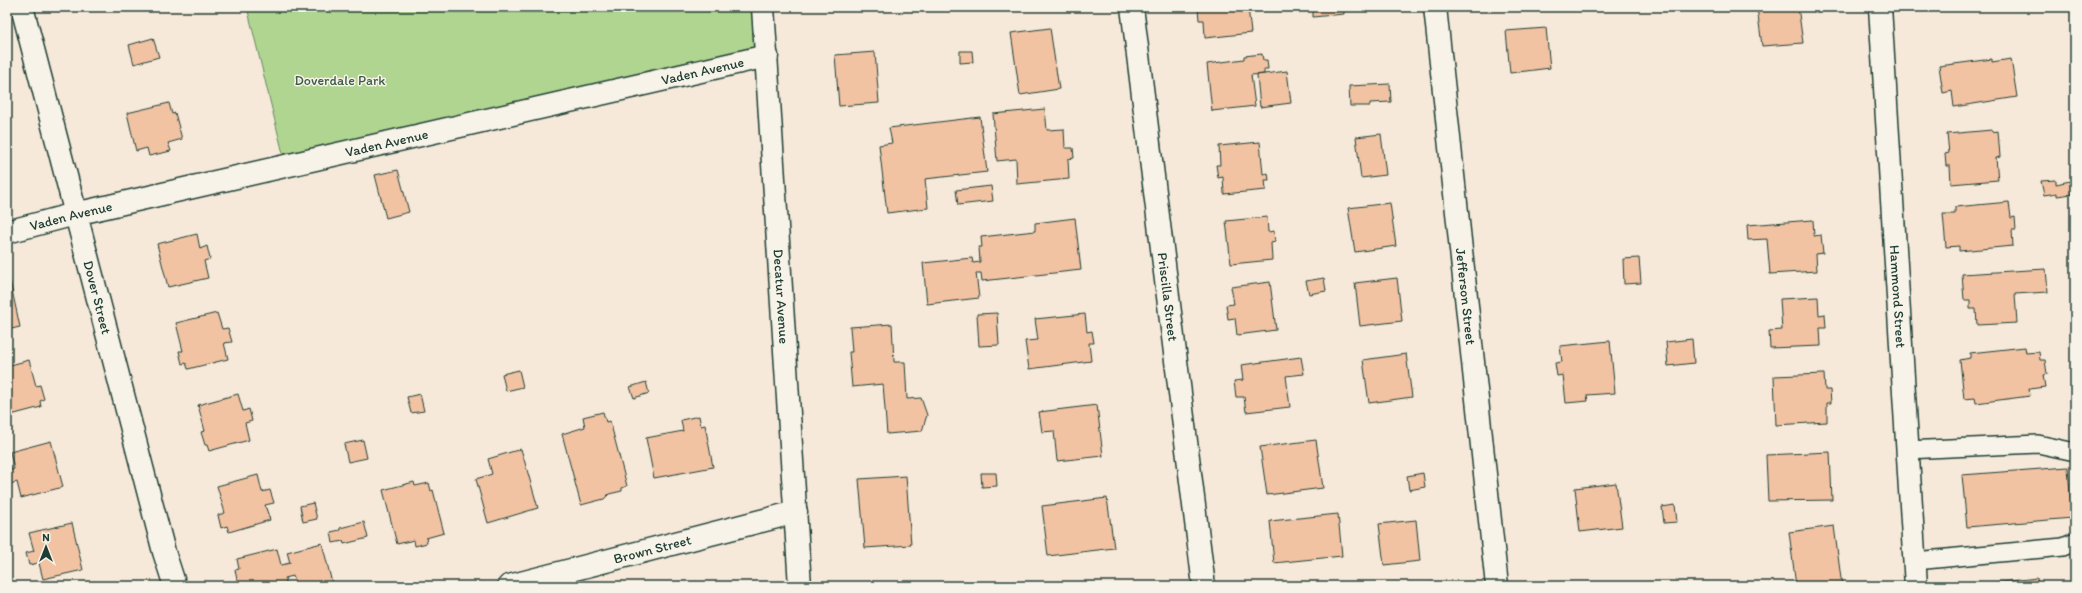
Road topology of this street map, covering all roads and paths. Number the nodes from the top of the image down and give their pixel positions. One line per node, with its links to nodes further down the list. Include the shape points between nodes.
1 (22, 7): 7 (street, Dover Street)
2 (763, 7): 6 (street, Decatur Avenue)
3 (1132, 7): 17 (street, Priscilla Street)
4 (1435, 7): 18 (street, Jefferson Street)
5 (1880, 7): 9 (street, Hammond Street)
6 (767, 56): 7 (street, Vaden Avenue); 11 (street, Decatur Avenue)
7 (75, 214): 8 (street, Vaden Avenue); 14 (street, Dover Street, via 164,552)
8 (7, 232)
9 (1906, 450): 10 (lane, via 2038,444); 13 (street, Hammond Street)
10 (2075, 452)
11 (796, 512): 15 (street, Brown Street); 16 (street, Decatur Avenue)
12 (2075, 542): 13 (lane, via 2063,547)
13 (1915, 561): 19 (street, Hammond Street)
14 (176, 586)
15 (509, 586)
16 (800, 586)
17 (1204, 586)
18 (1496, 586)
19 (1916, 586)

